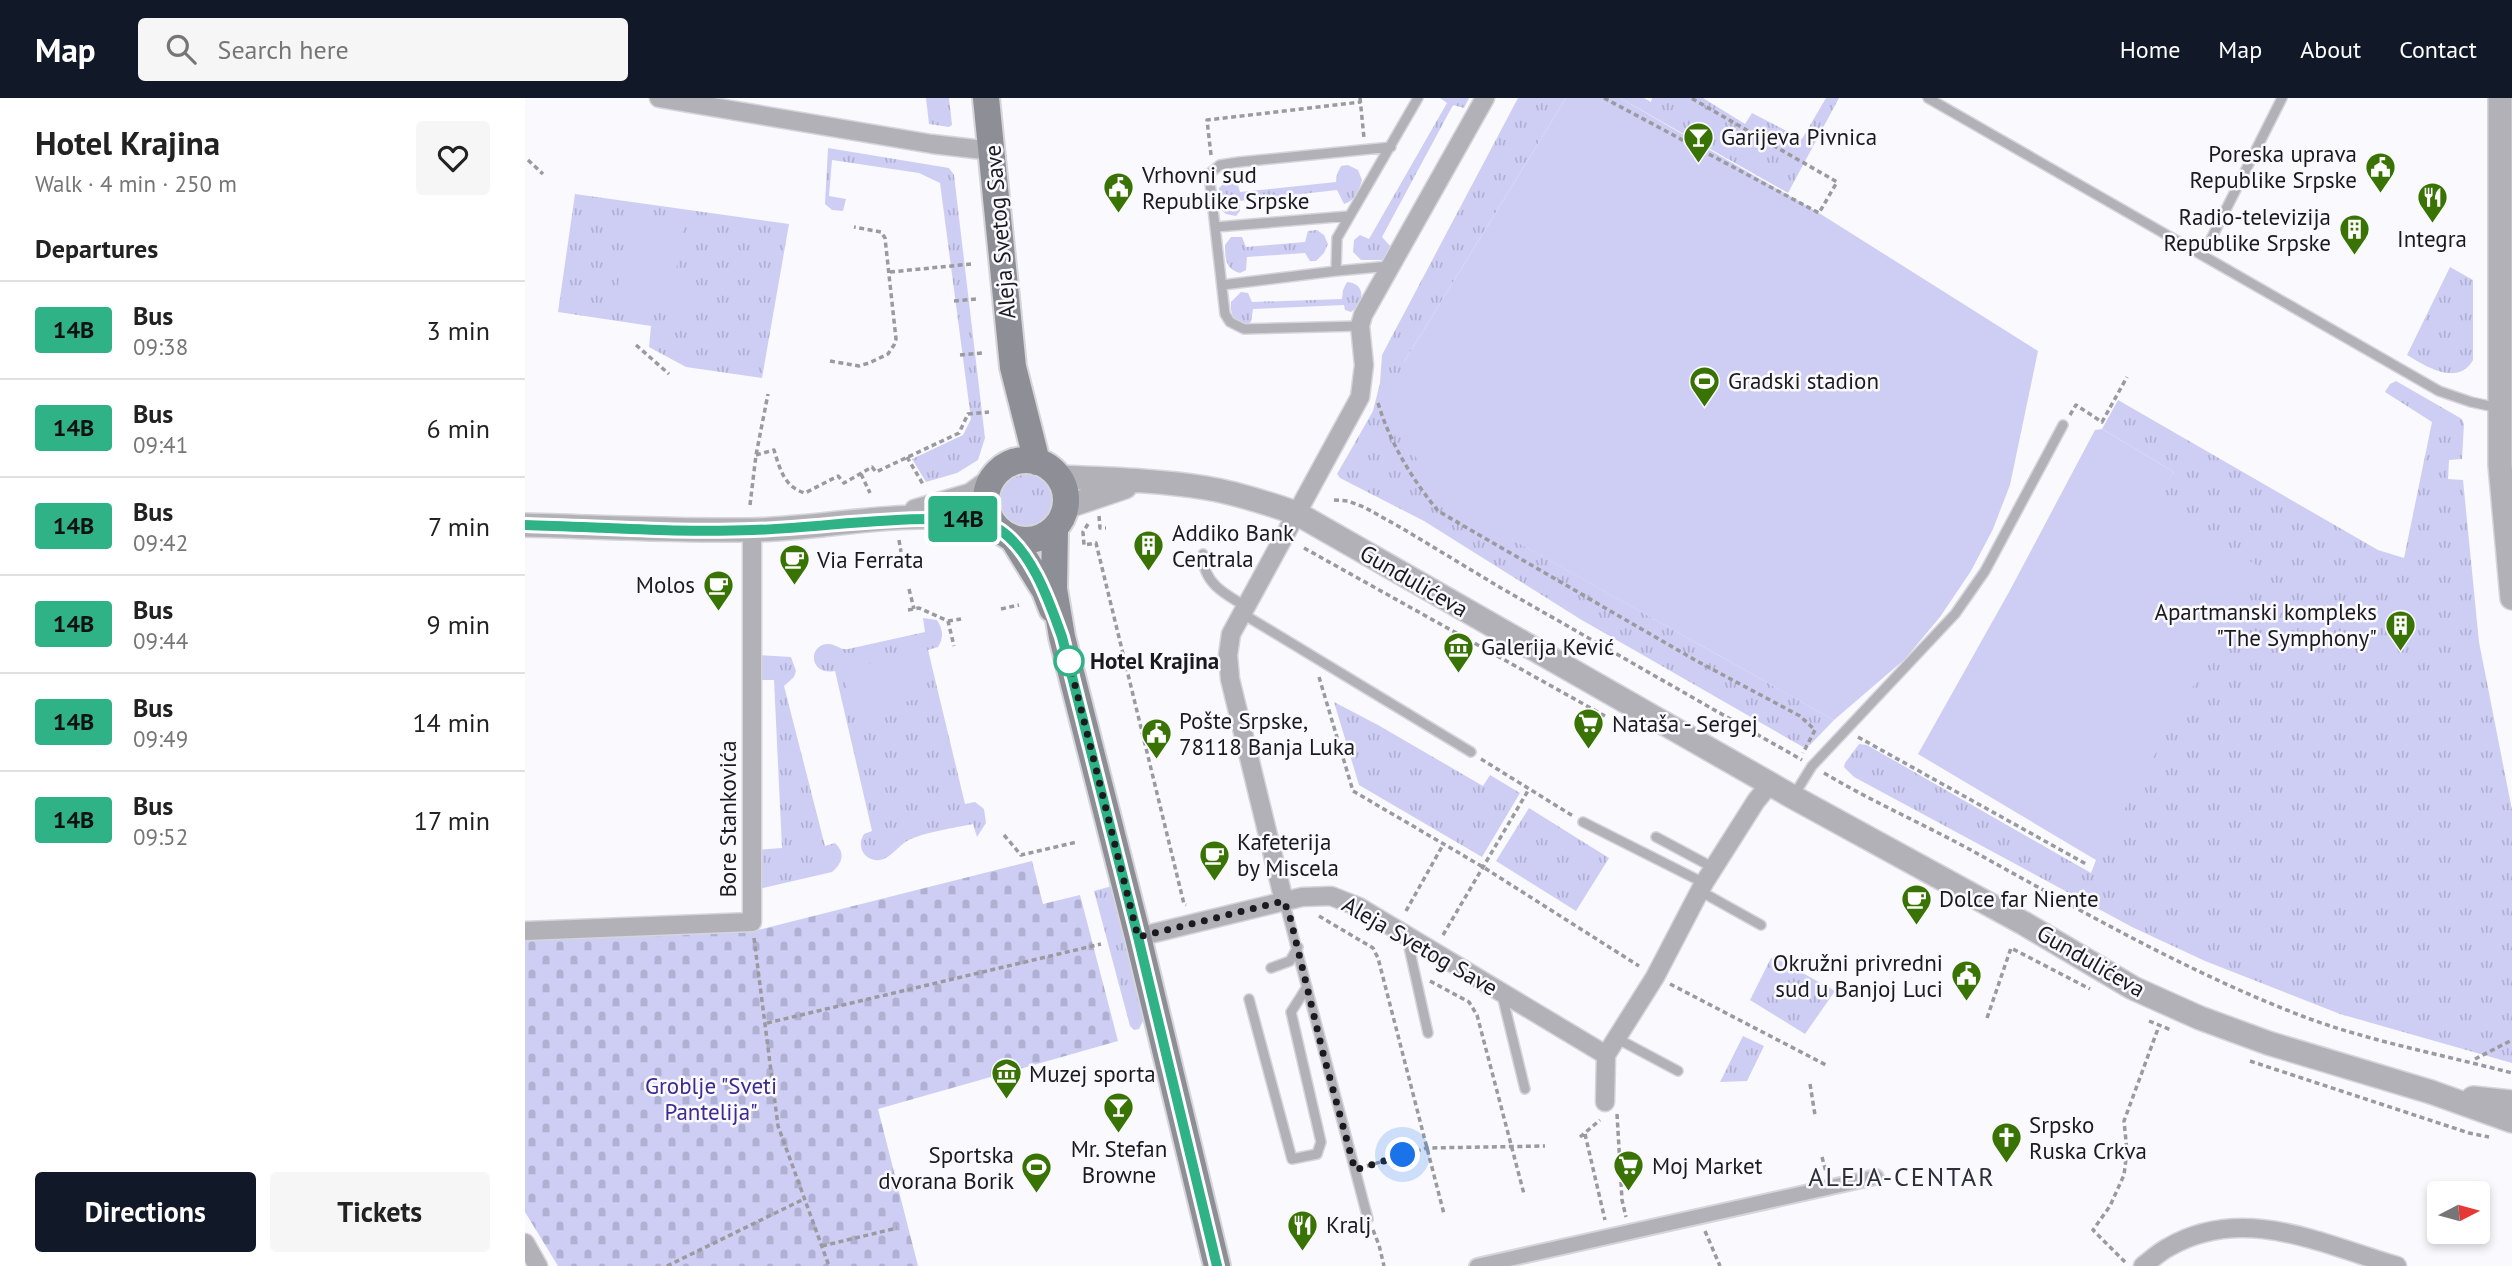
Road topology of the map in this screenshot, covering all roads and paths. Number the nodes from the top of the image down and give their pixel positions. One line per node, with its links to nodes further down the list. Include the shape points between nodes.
1 (659, 98): 13 (street)
2 (986, 98): 13 (main road, Aleja Svetog Save)
3 (1418, 98): 11 (lane)
4 (1485, 98): 23 (street)
5 (1604, 98): 6 (path, via 1819,214 1837,182)
6 (1691, 98)
7 (1929, 98): 21 (lane)
8 (2282, 98): 21 (lane)
9 (2500, 98): 17 (street)
10 (1360, 100): 12 (path); 15 (path, via 1207,120)
11 (1391, 147): 12 (lane); 18 (lane)
12 (1366, 149): 15 (lane)
13 (992, 151): 34 (main road, Aleja Svetog Save)
14 (528, 160): 16 (path)
15 (1213, 168): 20 (lane, via 1209,174)
16 (543, 174)
17 (2505, 182): 39 (street)
18 (1349, 215): 20 (lane); 24 (lane, via 1337,237)
19 (853, 227): 25 (path, via 881,232)
20 (1216, 227): 26 (lane)
21 (2203, 255): 39 (lane, via 2439,391)
22 (971, 264): 25 (path)
23 (1392, 266): 24 (lane); 29 (street)
24 (1336, 271): 26 (lane)
25 (890, 272): 33 (path, via 896,339 888,354 859,366)
26 (1222, 285): 29 (lane, via 1226,314 1237,327)
27 (975, 299): 28 (path)
28 (954, 301)
29 (1360, 326): 54 (street, via 1364,365 1360,397)
30 (636, 345): 35 (path)
31 (982, 353): 32 (path)
32 (960, 355)
33 (830, 361)
34 (1013, 367): 44 (main road, Aleja Svetog Save); 45 (main road, Aleja Svetog Save)
35 (669, 374)
36 (2127, 377): 41 (path, via 2102,422 2076,405)
37 (768, 394): 42 (path)
38 (1377, 398): 77 (path, via 1393,442 1418,487 1439,511 1800,716 1815,730)
39 (2499, 408): 64 (street, via 2503,519)
40 (989, 412): 43 (path, via 968,414 959,433)
41 (2063, 425): 75 (lane, via 1985,571 1955,614)
42 (756, 455): 46 (path, via 774,450 788,482 805,493 838,476 844,483); 53 (path)
43 (907, 457): 46 (path); 50 (path)
44 (1037, 462): 45 (main road); 47 (main road)
45 (1010, 463): 48 (main road)
46 (861, 474): 51 (path)
47 (1059, 477): 49 (street, Gundulićeva); 55 (main road, via 1065,492)
48 (990, 481): 58 (street, via 971,495); 60 (main road, via 986,508)
49 (1153, 482): 54 (street, Gundulićeva, via 1208,488); 55 (street, Gundulićeva, via 1112,490)
50 (925, 488)
51 (870, 493)
52 (1334, 500): 78 (path, via 1348,501 1405,530)
53 (750, 505)
54 (1296, 513): 69 (street); 79 (street, Gundulićeva)
55 (1061, 517): 60 (main road, via 1037,540 1024,541); 72 (main road, via 1054,589)
56 (525, 525): 59 (street)
57 (1106, 528): 91 (path, via 1100,528 1099,515 1092,519 1083,532 1084,545 1095,543)
58 (896, 529): 59 (street); 60 (street, via 975,520); 61 (path)
59 (752, 530): 94 (street, Bore Stankovića)
60 (1004, 533): 72 (main road, via 1045,591)
61 (901, 552)
62 (1203, 554): 69 (lane, via 1212,583)
63 (909, 589): 66 (path)
64 (2512, 597)
65 (1019, 605): 67 (path)
66 (914, 609): 68 (path); 71 (path)
67 (1001, 609)
68 (908, 610)
69 (1245, 610): 74 (lane); 90 (street, via 1228,645 1230,678)
70 (961, 619): 71 (path)
71 (948, 621): 73 (path)
72 (1062, 637): 98 (main road)
73 (954, 646)
74 (1312, 655): 76 (lane); 86 (path, via 1353,791)
75 (1847, 730): 78 (lane); 87 (path)
76 (1471, 752): 80 (path)
77 (1802, 754)
78 (1812, 766): 81 (lane); 118 (path, via 2184,965 2303,1016)
79 (1770, 784): 81 (street, Gundulićeva); 89 (street)
80 (1529, 789): 82 (path); 88 (path)
81 (1793, 797): 121 (street, Gundulićeva, via 2133,988 2268,1043)
82 (1583, 822): 89 (lane)
83 (1004, 835): 85 (path, via 1021,855)
84 (1656, 837): 89 (lane)
85 (1077, 842)
86 (1444, 843): 88 (path); 92 (path)
87 (2086, 864)
88 (1483, 867): 102 (path); 104 (path)
89 (1706, 881): 95 (lane); 104 (street)
90 (1284, 901): 97 (street, Aleja Svetog Save, via 1331,895); 98 (street, Aleja Svetog Save); 100 (lane)
91 (1186, 905)
92 (1406, 911)
93 (1310, 914): 130 (path, via 1373,948)
94 (752, 922): 96 (street, Bore Stankovića); 109 (path)
95 (1761, 925)
96 (525, 931)
97 (1407, 936): 102 (street, Aleja Svetog Save); 111 (lane)
98 (1138, 937): 146 (main road)
99 (1101, 944): 109 (path)
100 (1298, 947): 103 (lane, via 1290,961); 105 (lane)
101 (2011, 948): 108 (path)
102 (1433, 952): 106 (street, Aleja Svetog Save); 128 (path, via 1424,964 1428,980 1469,1002 1477,1016)
103 (1271, 968)
104 (1655, 976): 112 (street); 116 (path)
105 (1307, 987): 107 (lane, via 1291,1012 1321,1142 1317,1154 1292,1160); 131 (lane)
106 (1501, 993): 114 (street, Aleja Svetog Save); 120 (lane)
107 (1249, 999)
108 (1987, 1018)
109 (767, 1023): 134 (path, via 778,1126)
110 (2159, 1026): 150 (path, via 2125,1121 2124,1175 2093,1230)
111 (1427, 1033)
112 (1616, 1038): 114 (street); 117 (lane)
113 (2512, 1040): 115 (path)
114 (1606, 1055): 122 (street)
115 (2475, 1059)
116 (1826, 1065)
117 (1678, 1071)
118 (2512, 1073)
119 (1810, 1084): 124 (path)
120 (1525, 1089)
121 (2431, 1092): 123 (street, Gundulićeva); 125 (street, Gundulićeva)
122 (1611, 1105): 126 (path); 139 (path)
123 (2512, 1105)
124 (1815, 1115)
125 (2512, 1124)
126 (1585, 1134): 127 (path); 140 (path)
127 (1580, 1137)
128 (1511, 1145): 129 (path); 130 (path); 133 (path)
129 (1545, 1146)
130 (1427, 1148): 131 (path); 135 (path)
131 (1355, 1170): 137 (lane)
132 (1876, 1177): 136 (street)
133 (1524, 1194)
134 (806, 1198): 142 (path); 144 (path)
135 (1444, 1214)
136 (1698, 1217): 139 (street); 149 (path)
137 (1368, 1219): 147 (path)
138 (897, 1228): 142 (path)
139 (1629, 1232): 140 (street)
140 (1608, 1237): 148 (street)
141 (525, 1243): 143 (street)
142 (822, 1246): 145 (path)
143 (538, 1266)
144 (667, 1266)
145 (829, 1266)
146 (1217, 1266)
147 (1384, 1266)
148 (1477, 1266)
149 (1720, 1266)
150 (2129, 1266)
151 (2143, 1266): 152 (street, via 2169,1246 2225,1228 2249,1226)
152 (2397, 1266)

